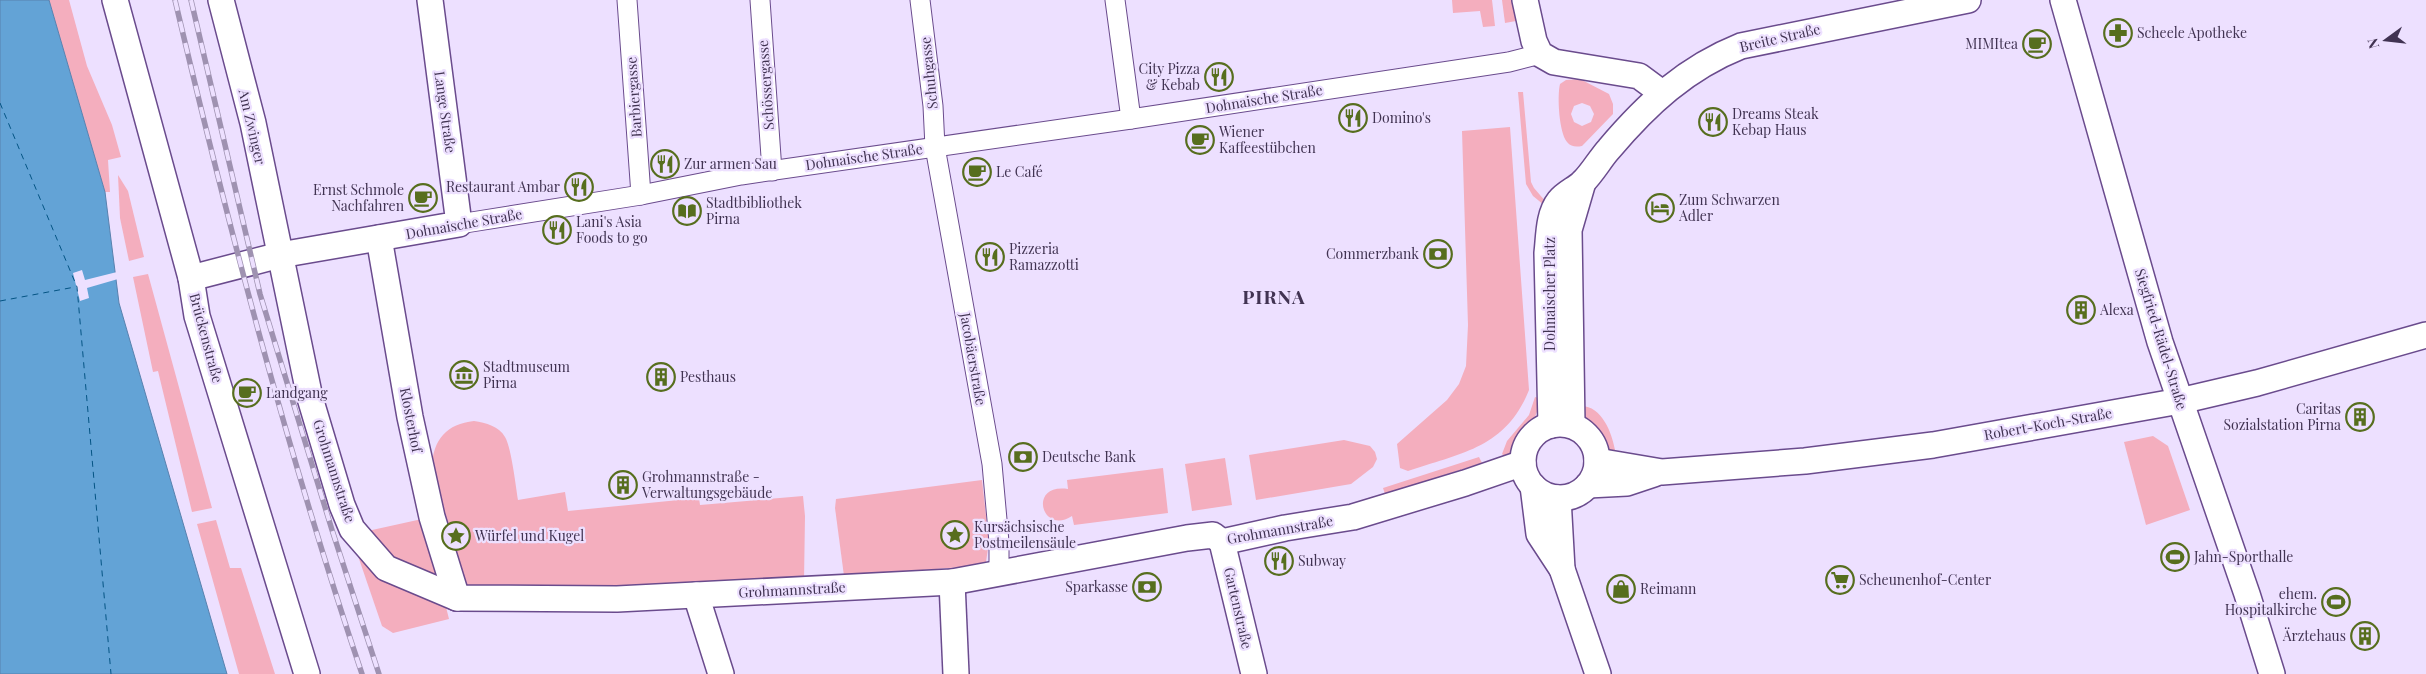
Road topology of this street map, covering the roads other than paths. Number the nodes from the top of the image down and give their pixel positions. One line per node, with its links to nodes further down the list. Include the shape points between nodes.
1 (115, 0): 21 (street, Brückenstraße)
2 (221, 0): 20 (street, Am Zwinger, via 253,123)
3 (430, 0): 18 (street, Lange Straße)
4 (627, 0): 17 (street, Barbiergasse)
5 (760, 0): 15 (street, Schössergasse)
6 (920, 0): 14 (street, Schuhgasse)
7 (1115, 0): 13 (street)
8 (1525, 0): 11 (street, via 1528,21)
9 (1968, 0): 12 (street, Breite Straße, via 1741,46 1713,57)
10 (2063, 0): 23 (street, Siegfried-Rädel-Straße, via 2097,126)
11 (1540, 54): 12 (street, via 1554,62 1639,76); 13 (street, Dohnaische Straße, via 1509,62)
12 (1662, 93): 16 (street, Breite Straße)
13 (1131, 120): 14 (street, Dohnaische Straße)
14 (936, 147): 15 (street, Dohnaische Straße); 33 (street, Jacobäerstraße, via 992,464)
15 (772, 170): 17 (street, Dohnaische Straße)
16 (1583, 182): 24 (street, Dohnaischer Platz, via 1569,230)
17 (641, 194): 18 (street, Dohnaische Straße)
18 (459, 224): 19 (street, Dohnaische Straße)
19 (379, 238): 20 (street, Dohnaische Straße); 36 (street, Klosterhof, via 410,417 432,517)
20 (280, 255): 21 (street, Dohnaische Straße); 36 (street, Grohmannstraße, via 310,398 352,529 386,568)
21 (191, 278): 37 (street, Brückenstraße, via 197,316)
22 (2426, 335): 23 (street, Robert-Koch-Straße)
23 (2180, 401): 27 (street, Robert-Koch-Straße, via 1932,445); 42 (street, Siegfried-Rädel-Straße)
24 (1561, 425): 25 (street, via 1582,431 1591,439); 26 (street, via 1536,432 1530,439)
25 (1598, 461): 27 (street, Robert-Koch-Straße); 28 (street)
26 (1523, 463): 29 (street); 31 (street, Grohmannstraße, via 1353,517)
27 (1662, 472): 28 (street, Robert-Koch-Straße, via 1627,483)
28 (1588, 485): 30 (street, via 1570,497)
29 (1533, 486): 30 (street); 32 (street, via 1539,534)
30 (1558, 498): 32 (street)
31 (1222, 542): 33 (street, Grohmannstraße, via 1213,535 1186,538); 40 (street, Gartenstraße)
32 (1562, 569): 41 (street)
33 (999, 573): 34 (street, Grohmannstraße)
34 (952, 582): 35 (street, Grohmannstraße); 39 (street)
35 (696, 595): 36 (street, Grohmannstraße, via 581,600); 38 (street)
36 (457, 598)
37 (307, 674)
38 (721, 674)
39 (956, 674)
40 (1254, 674)
41 (1598, 674)
42 (2272, 674)

